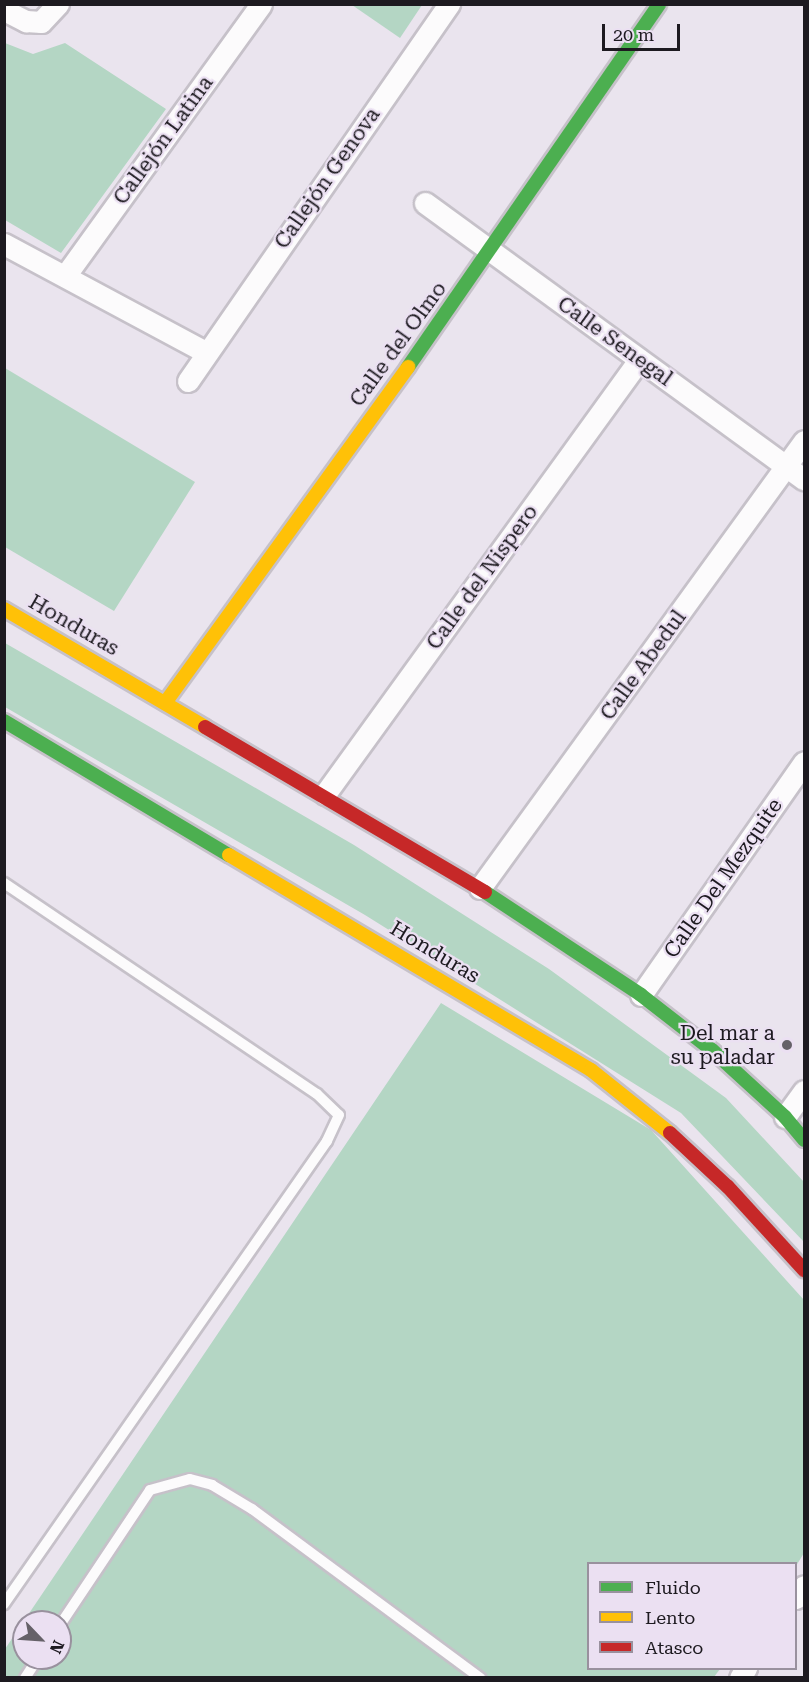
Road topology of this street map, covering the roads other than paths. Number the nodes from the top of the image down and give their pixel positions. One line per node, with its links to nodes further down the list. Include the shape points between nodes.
1 (58, 4): 5 (street, via 40,22 26,21)
2 (261, 4): 9 (street, Callejón Latina)
3 (449, 4): 10 (street, Callejón Genova)
4 (659, 4): 8 (street, Calle del Olmo)
5 (4, 10)
6 (425, 203): 8 (street, Calle Senegal)
7 (4, 244): 9 (street)
8 (492, 250): 11 (street, Calle Senegal); 17 (street, Calle del Olmo)
9 (65, 276): 10 (street)
10 (206, 352): 12 (street, Callejón Genova)
11 (639, 360): 14 (street, Calle Senegal); 20 (street, Calle del Nispero)
12 (188, 381)
13 (804, 441): 14 (street, Calle Abedul)
14 (787, 467): 15 (street, Calle Senegal); 22 (street, Calle Abedul)
15 (804, 479)
16 (4, 609): 17 (street, Honduras)
17 (165, 703): 20 (street, Honduras)
18 (4, 721): 27 (street, Honduras, via 591,1070 687,1149)
19 (804, 762): 23 (street, Calle Del Mezquite)
20 (325, 794): 22 (street, Honduras)
21 (4, 883): 28 (lane, via 317,1094 339,1115 327,1142)
22 (480, 888): 23 (street, Honduras)
23 (641, 995): 25 (street, Honduras, via 712,1050)
24 (804, 1091): 25 (street)
25 (785, 1117): 26 (street, Honduras)
26 (804, 1140)
27 (804, 1270)
28 (4, 1604)
29 (70, 1610): 30 (lane, via 150,1490 173,1480 190,1479 212,1485 252,1509)
30 (480, 1677)

